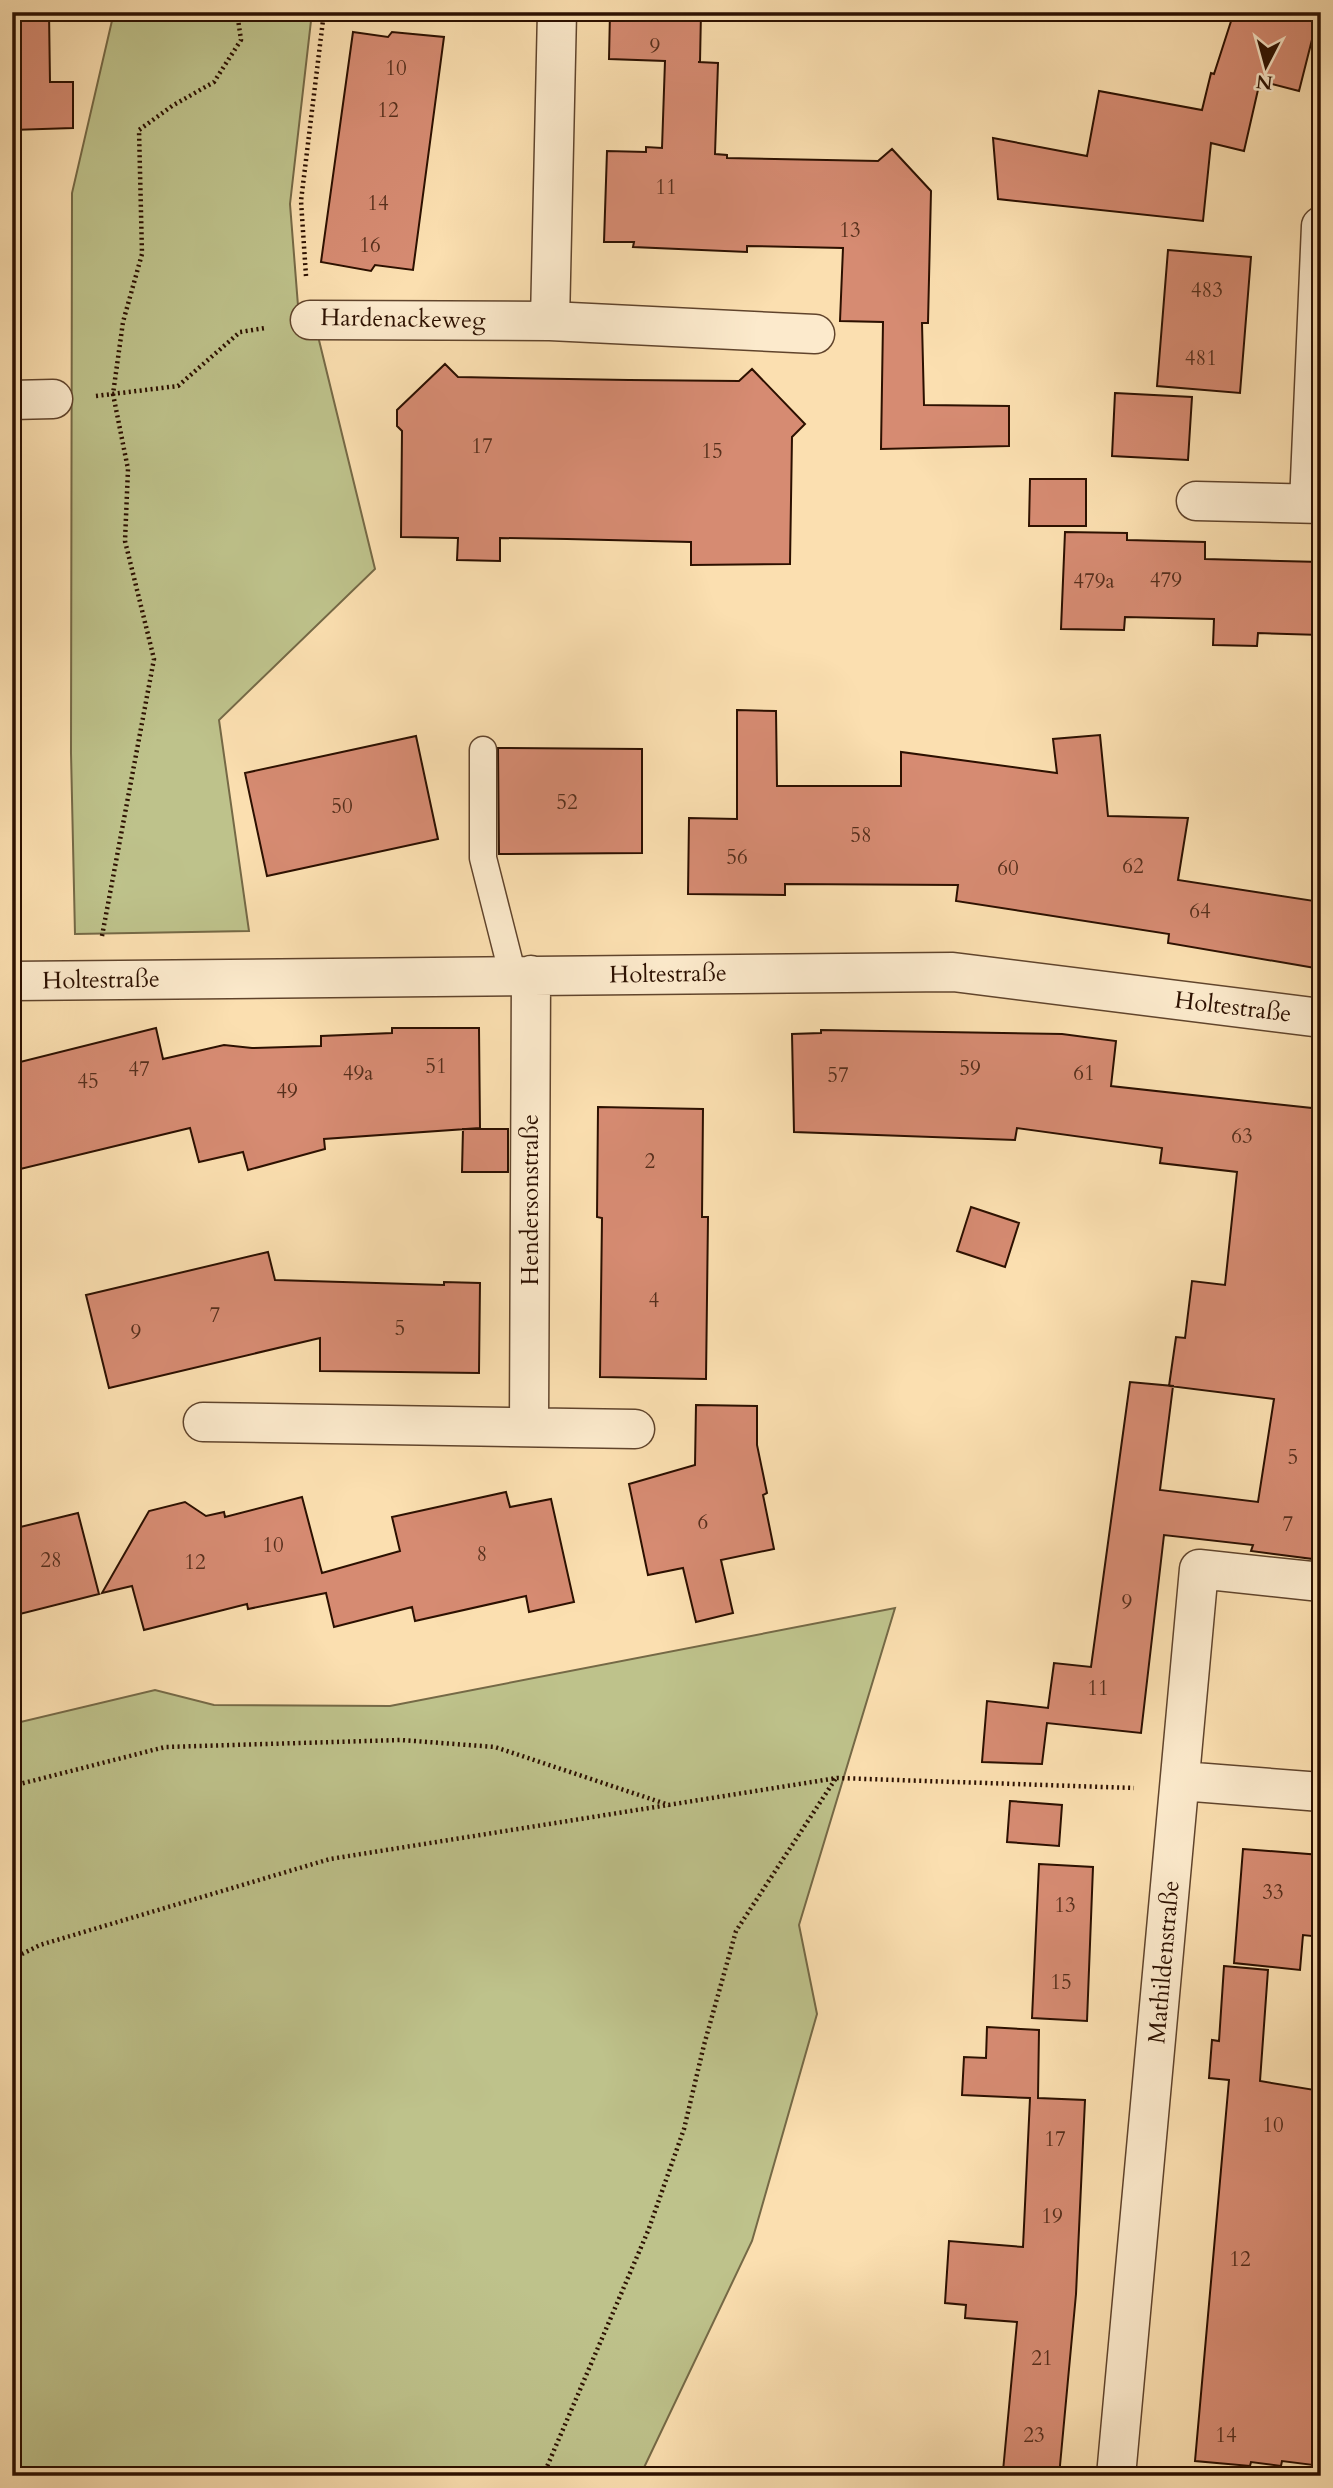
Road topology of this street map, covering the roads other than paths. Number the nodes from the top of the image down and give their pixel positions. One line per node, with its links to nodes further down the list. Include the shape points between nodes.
1 (557, 12): 4 (street)
2 (1321, 226): 9 (street)
3 (310, 320): 4 (street, Hardenackeweg)
4 (550, 321): 5 (street, Hardenackeweg)
5 (815, 334)
6 (53, 399): 7 (street)
7 (12, 400)
8 (1196, 501): 9 (street)
9 (1315, 503)
10 (483, 750): 11 (lane, via 483,858)
11 (522, 976): 12 (street, Holtestraße); 13 (street, Holtestraße, via 953,972); 15 (street, Hendersonstraße)
12 (12, 981)
13 (1321, 1018)
14 (203, 1422): 15 (street)
15 (529, 1425): 16 (street)
16 (635, 1429)
17 (1321, 1582): 18 (street, Mathildenstraße, via 1199,1569)
18 (1181, 1785): 19 (street); 20 (street, Mathildenstraße)
19 (1321, 1792)
20 (1116, 2476)

